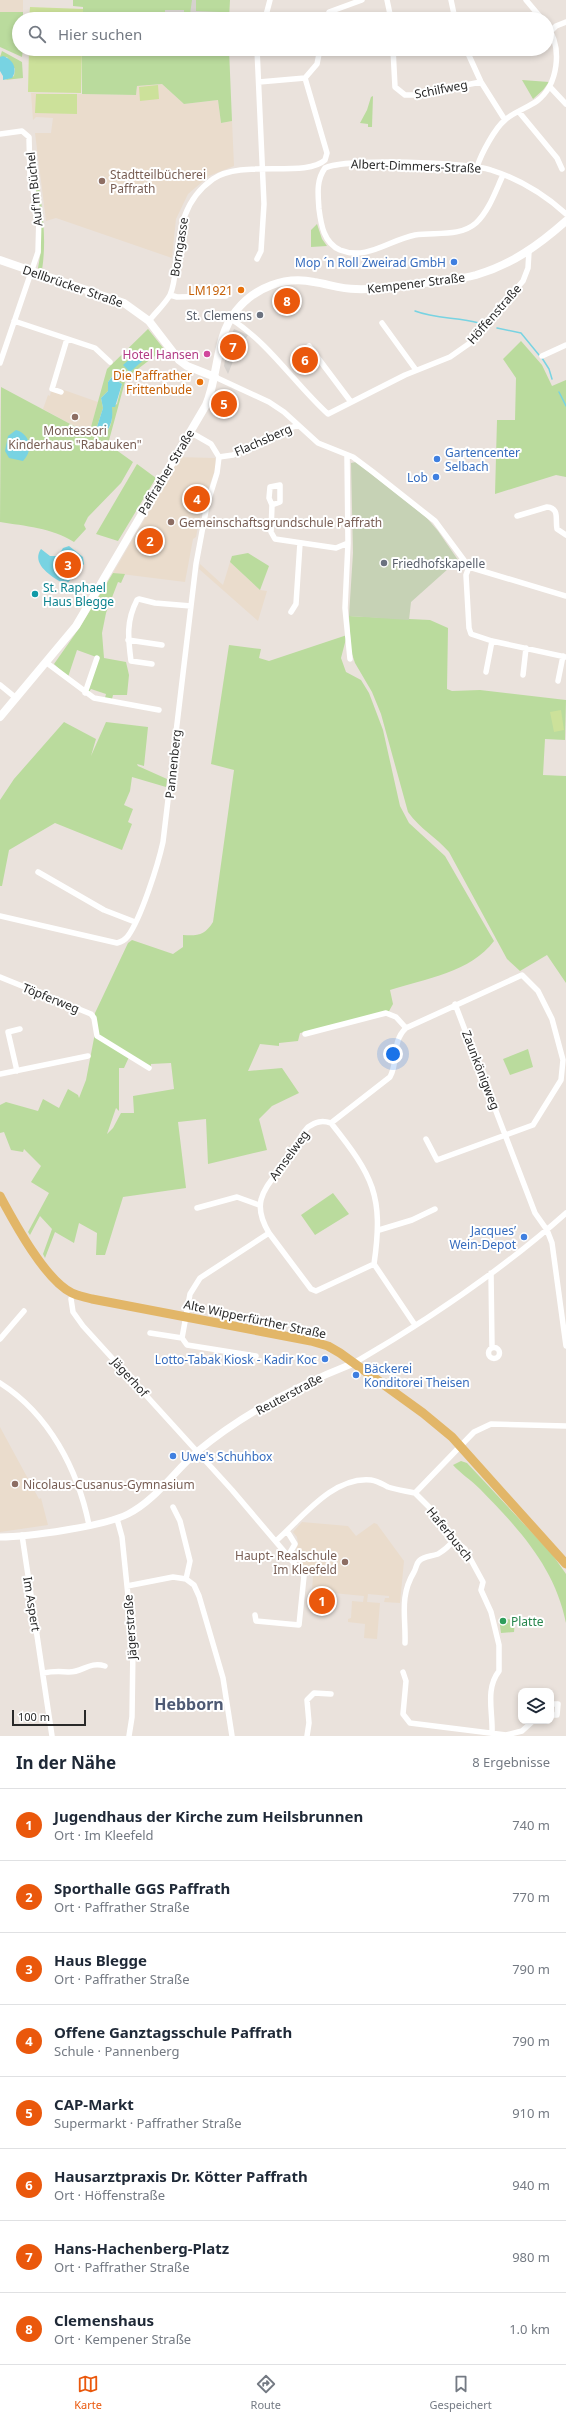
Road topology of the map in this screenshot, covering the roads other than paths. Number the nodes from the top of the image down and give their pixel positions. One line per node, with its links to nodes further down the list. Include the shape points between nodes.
1 (270, 0): 6 (street)
2 (362, 0): 7 (street)
3 (387, 0): 8 (street)
4 (450, 0): 9 (street)
5 (526, 0): 10 (street)
6 (267, 12)
7 (329, 12)
8 (390, 12)
9 (453, 12)
10 (536, 12)
11 (566, 22): 12 (street)
12 (554, 27)
13 (554, 54): 21 (street, via 556,64)
14 (257, 56): 19 (street)
15 (319, 56): 18 (street, via 317,64)
16 (393, 56): 20 (street, Schilfweg, via 395,86 405,95 414,96)
17 (469, 56): 20 (street)
18 (305, 78): 19 (street); 26 (street, via 327,153)
19 (259, 82): 28 (street)
20 (481, 82): 24 (street)
21 (550, 88): 22 (street); 23 (street, via 537,101)
22 (566, 104)
23 (519, 112): 24 (street); 29 (street, via 556,158)
24 (505, 120): 27 (street, via 482,153)
25 (0, 134): 36 (street, Auf'm Büchel, via 22,131 29,137 30,177 39,216 38,252)
26 (324, 166): 27 (street, Albert-Dimmers-Straße, via 362,162); 28 (street, Albert-Dimmers-Straße); 30 (street, via 319,180 318,201 324,235 334,247 354,254 365,254 398,239 416,235 464,231 477,222)
27 (477, 167): 30 (street, Albert-Dimmers-Straße)
28 (262, 169): 34 (street, via 264,204); 38 (street, Borngasse, via 228,172 215,178 195,195 184,213 175,278)
29 (562, 170)
30 (504, 175): 31 (street, Albert-Dimmers-Straße, via 535,190)
31 (566, 214)
32 (566, 221): 33 (main road, Kempener Straße)
33 (530, 251): 37 (main road, Kempener Straße, via 493,269 456,279 356,290 315,282 292,281 265,287); 51 (street, Höffenstraße, via 523,281 470,343 450,357)
34 (257, 259)
35 (0, 260): 36 (main road, Dellbrücker Straße)
36 (32, 272): 41 (main road, Dellbrücker Straße, via 124,303); 42 (street, Auf'm Büchel)
37 (253, 294): 40 (main road, Paffrather Straße)
38 (170, 295): 39 (street); 41 (street, Borngasse)
39 (226, 296)
40 (231, 319): 52 (main road, Paffrather Straße, via 223,336); 54 (street, Höffenstraße, via 266,346 328,414)
41 (149, 320): 52 (main road, Dellbrücker Straße, via 179,360 187,366)
42 (14, 321): 44 (street); 45 (street, Auf'm Büchel)
43 (382, 323): 51 (street)
44 (67, 339): 49 (street, via 96,348); 53 (street, via 52,389)
45 (2, 345): 50 (street, Auf'm Büchel)
46 (566, 345): 48 (street)
47 (309, 346): 54 (street)
48 (542, 356)
49 (110, 362)
50 (0, 363)
51 (416, 370): 54 (street, Höffenstraße)
52 (215, 377): 55 (street, via 269,402); 56 (main road, Paffrather Straße, via 206,405)
53 (61, 392)
54 (351, 402)
55 (298, 425): 57 (street, via 318,443); 58 (street, Flachsberg, via 265,438 233,455)
56 (190, 432): 58 (street, Flachsberg, via 211,444); 75 (main road, Paffrather Straße, via 76,626)
57 (347, 456): 63 (street); 64 (street, via 353,457 426,512)
58 (219, 457): 66 (street, Pannenberg, via 203,526)
59 (272, 505): 62 (street, via 271,535 275,539)
60 (517, 516): 61 (street, via 547,507 552,508 556,512 557,529)
61 (566, 535)
62 (300, 543): 63 (street, via 336,548); 67 (street, via 296,604)
63 (348, 543): 74 (street, via 345,608)
64 (469, 567): 65 (street); 69 (street, via 466,574 469,628 471,634 476,637)
65 (566, 596)
66 (191, 606): 68 (street, via 155,603 139,598 130,617); 87 (street, Pannenberg, via 163,842)
67 (291, 612)
68 (128, 640): 70 (street); 76 (street, via 131,661)
69 (492, 641): 71 (street); 77 (street)
70 (162, 645)
71 (526, 648): 72 (street); 78 (street)
72 (565, 656): 79 (street)
73 (98, 658): 81 (street)
74 (350, 659)
75 (47, 663): 81 (street); 82 (main road, Paffrather Straße)
76 (152, 664)
77 (486, 672)
78 (523, 675)
79 (558, 681)
80 (0, 685): 82 (street)
81 (85, 693): 83 (street, via 104,701)
82 (16, 698): 84 (main road, Paffrather Straße)
83 (159, 710)
84 (0, 717)
85 (38, 872): 87 (street, via 104,910)
86 (0, 916): 87 (street, Pannenberg, via 117,943 127,937)
87 (135, 922)
88 (0, 977): 94 (street, Töpferweg, via 91,1014 97,1036)
89 (455, 1004): 90 (street); 98 (street, Zaunkönigweg); 98 (street, via 522,974 538,992 552,1019 563,1060 561,1080 533,1125)
90 (406, 1028): 92 (street, via 396,1017 386,1013); 97 (street, via 397,1040 394,1067 390,1077)
91 (20, 1029): 95 (street, via 8,1032)
92 (305, 1034)
93 (88, 1056): 95 (street)
94 (149, 1068)
95 (16, 1071): 96 (street)
96 (0, 1074)
97 (331, 1123): 101 (street, Amselweg, via 318,1121 302,1134 288,1158 268,1183); 105 (street, via 365,1168 376,1203)
98 (506, 1136): 99 (street, via 437,1160); 106 (street, Zaunkönigweg, via 535,1213)
99 (426, 1139)
100 (0, 1196): 112 (main road, Alte Wipperfürther Straße, via 16,1226 43,1264 68,1290 92,1299)
101 (259, 1205): 102 (street, via 237,1197); 107 (street, via 262,1222)
102 (197, 1208)
103 (435, 1209): 105 (street, via 412,1220)
104 (566, 1213): 106 (street, Reuterstraße)
105 (379, 1230): 108 (street)
106 (547, 1230): 109 (street, Reuterstraße); 117 (street, Zaunkönigweg, via 552,1243)
107 (269, 1233): 108 (street, via 311,1289 316,1291); 112 (street, via 200,1278 190,1294)
108 (374, 1264): 113 (street)
109 (491, 1273): 113 (street, Reuterstraße); 118 (street)
110 (71, 1299): 124 (street, Jägerhof, via 76,1318)
111 (24, 1311): 116 (street)
112 (187, 1316): 115 (street); 120 (main road, Alte Wipperfürther Straße, via 322,1344)
113 (415, 1325): 120 (street, Reuterstraße)
114 (150, 1333): 115 (street)
115 (182, 1338): 119 (street, via 187,1345)
116 (0, 1339)
117 (566, 1346)
118 (492, 1347)
119 (256, 1356)
120 (354, 1363): 123 (main road, Alte Wipperfürther Straße, via 423,1413); 124 (street, Reuterstraße, via 306,1382 281,1396)
121 (0, 1383): 128 (street, via 48,1428 70,1463 82,1492)
122 (566, 1426): 123 (street, via 491,1424 474,1432)
123 (459, 1446): 125 (street); 135 (main road, Alte Wipperfürther Straße)
124 (197, 1452): 127 (street, Reuterstraße, via 140,1507); 133 (street, Jägerhof)
125 (415, 1493): 129 (street, via 385,1486 378,1481 357,1480 313,1505); 132 (street, Haferbusch, via 432,1510)
126 (173, 1507): 136 (street, via 180,1522 190,1561)
127 (117, 1520): 128 (street, Reuterstraße); 137 (street, Jägerstraße, via 122,1537)
128 (89, 1525): 130 (street, Reuterstraße)
129 (287, 1531): 133 (street); 134 (street, via 295,1544)
130 (22, 1535): 131 (street, Reuterstraße); 142 (street, Im Aspert)
131 (0, 1536)
132 (454, 1540): 139 (street, via 438,1554 428,1554 417,1562 408,1580 403,1620 406,1629); 147 (street, Haferbusch, via 465,1549 483,1582 481,1590 491,1612 499,1645 499,1672 492,1680)
133 (276, 1541): 134 (street, Jägerhof)
134 (288, 1556): 138 (street, Jägerhof, via 304,1576 299,1626 256,1621)
135 (566, 1564)
136 (186, 1579): 137 (street, via 173,1577); 150 (street, via 194,1585 206,1617 223,1678)
137 (127, 1586): 149 (street, Jägerstraße, via 133,1645 132,1717)
138 (255, 1615)
139 (405, 1643)
140 (105, 1666): 142 (street, via 98,1664 68,1672 63,1669)
141 (403, 1672): 147 (street, via 406,1680 403,1714 410,1723)
142 (43, 1673): 148 (street, Im Aspert)
143 (331, 1694): 151 (street, via 314,1693 307,1700)
144 (554, 1704): 145 (street, via 558,1704 557,1715)
145 (554, 1715)
146 (530, 1724): 147 (street, via 518,1732)
147 (491, 1734)
148 (52, 1736)
149 (129, 1736)
150 (232, 1736)
151 (307, 1736)

